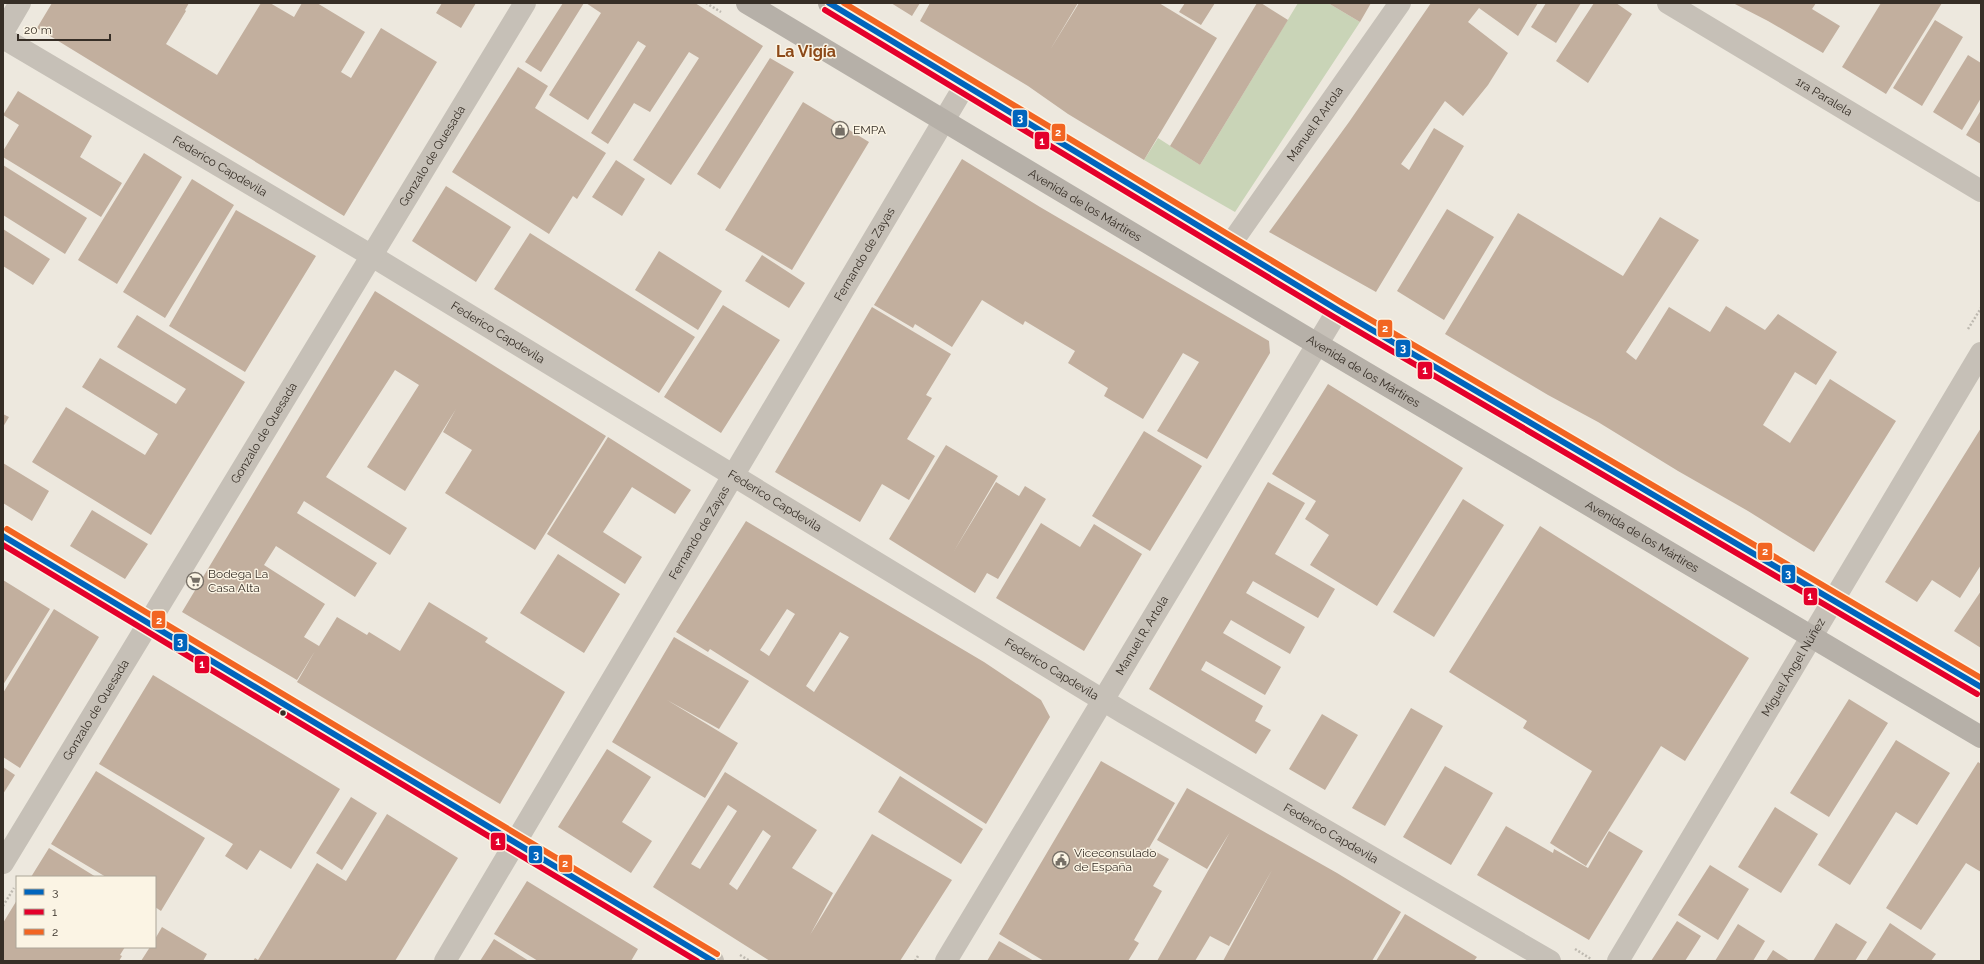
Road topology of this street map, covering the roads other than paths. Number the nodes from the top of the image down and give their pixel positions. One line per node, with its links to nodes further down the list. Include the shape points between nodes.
1 (20, 3): 7 (street)
2 (525, 3): 13 (street, Gonzalo de Quesada)
3 (748, 3): 10 (main road, Avenida de los Mártires)
4 (829, 3): 9 (main road)
5 (1400, 3): 12 (street, Manuel R Artola)
6 (1668, 3): 11 (street, 1ra Paralela)
7 (3, 32)
8 (3, 38): 13 (street, Federico Capdevila)
9 (965, 85): 10 (street, Fernando de Zayas); 12 (main road)
10 (944, 120): 15 (main road, Avenida de los Mártires); 17 (street, Fernando de Zayas)
11 (1981, 190)
12 (1230, 245): 14 (main road)
13 (372, 256): 17 (street, Federico Capdevila); 20 (street, Gonzalo de Quesada)
14 (1338, 310): 15 (street, Manuel R. Artola); 19 (main road)
15 (1317, 344): 21 (main road, Avenida de los Mártires); 23 (street, Manuel R. Artola)
16 (1981, 353): 19 (street, Miguel Ángel Núñez)
17 (733, 475): 23 (street, Federico Capdevila); 25 (street, Fernando de Zayas)
18 (3, 536): 20 (street)
19 (1834, 600): 21 (street, Miguel Ángel Núñez); 22 (main road)
20 (149, 623): 25 (street); 26 (street, Gonzalo de Quesada)
21 (1812, 638): 24 (main road, Avenida de los Mártires); 31 (street, Miguel Ángel Núñez)
22 (1981, 687)
23 (1103, 700): 29 (street, Manuel R. Artola); 30 (street, Federico Capdevila)
24 (1981, 737)
25 (515, 843): 27 (street, Fernando de Zayas); 28 (street)
26 (3, 863)
27 (445, 961)
28 (713, 961)
29 (946, 961)
30 (1550, 961)
31 (1618, 961)

